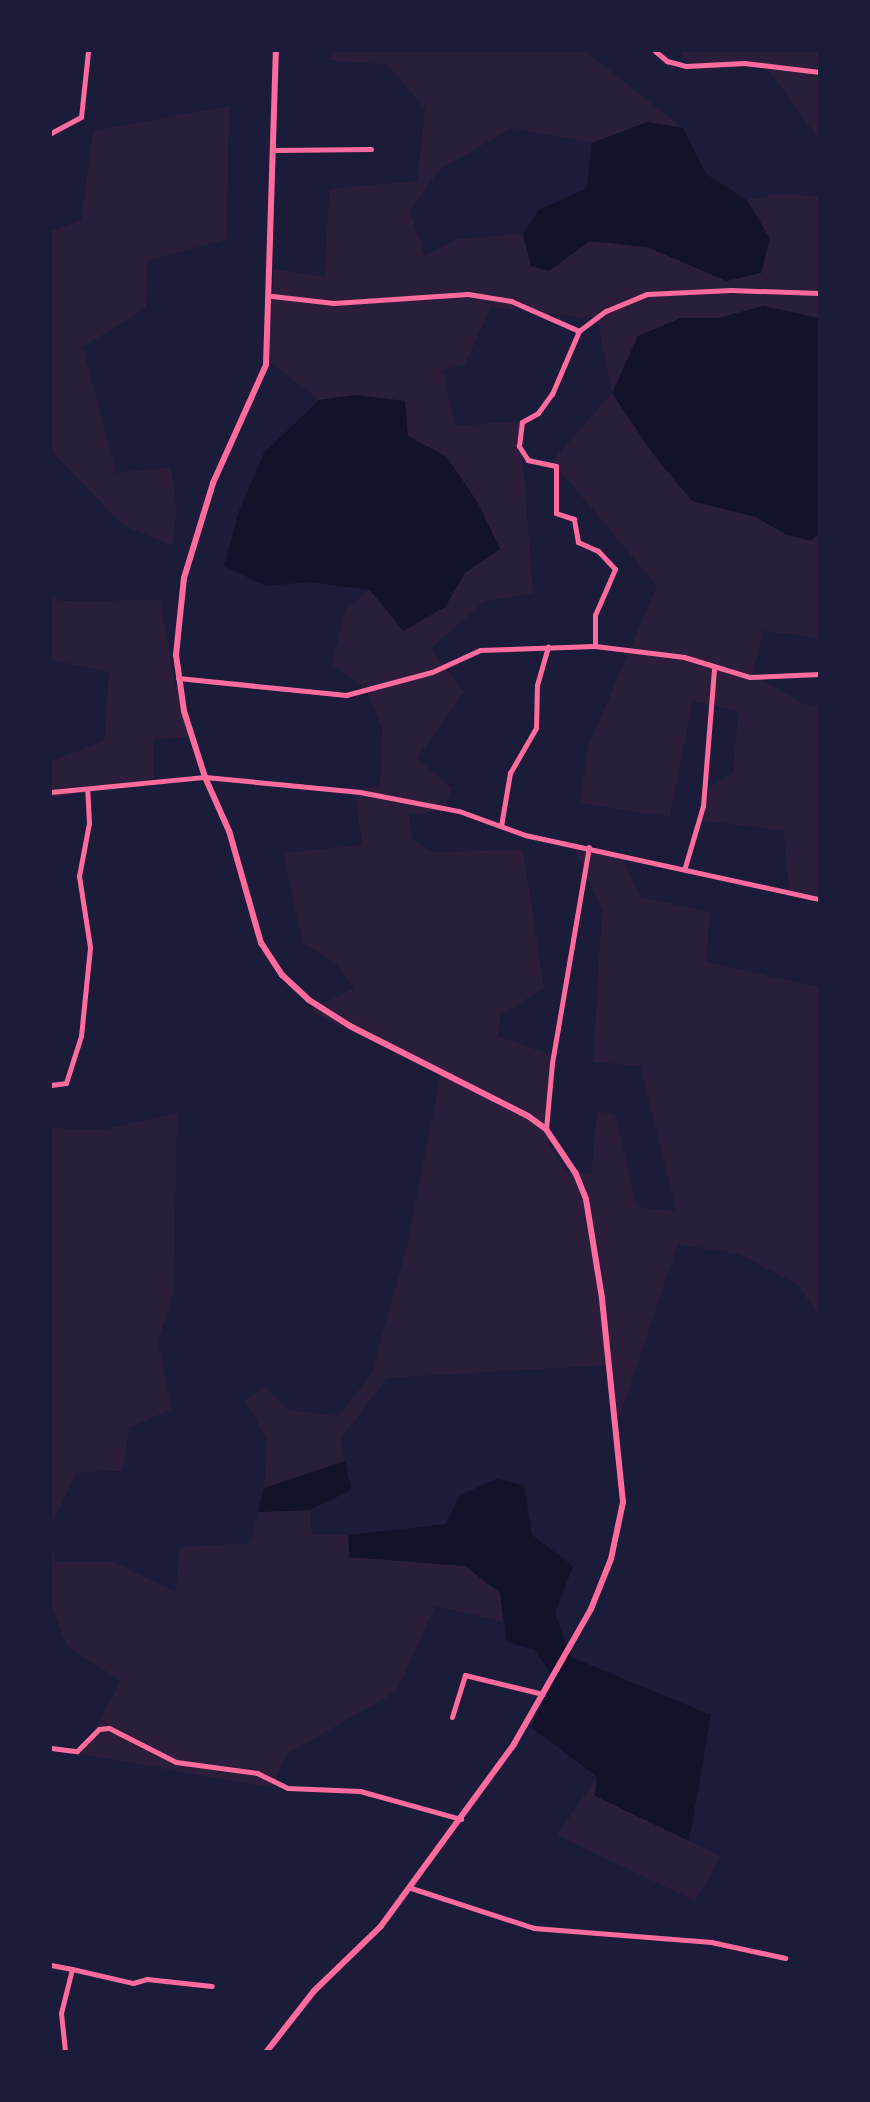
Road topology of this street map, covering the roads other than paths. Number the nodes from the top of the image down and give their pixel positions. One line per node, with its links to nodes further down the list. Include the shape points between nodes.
1 (88, 51): 5 (street, via 81,117)
2 (276, 51): 7 (street)
3 (655, 51): 4 (street, via 667,61 686,66 744,63)
4 (819, 72)
5 (51, 133)
6 (371, 149): 7 (street)
7 (275, 150): 9 (street)
8 (819, 293): 10 (street, via 731,290 647,294 606,312)
9 (272, 296): 10 (street, via 334,303 468,293 511,300); 15 (street, via 266,365 213,483 184,578)
10 (579, 331): 11 (street, via 552,394 538,412 522,422 519,446 528,460 556,466 556,513 574,519 578,542 598,551 615,569 595,615)
11 (595, 646): 12 (street); 13 (street, via 684,657)
12 (548, 647): 15 (street, via 480,650 432,672 346,695); 19 (street, via 537,685 536,728 510,773)
13 (714, 669): 14 (street, via 779,679); 21 (street, via 703,806)
14 (819, 674)
15 (178, 678): 16 (street)
16 (205, 777): 17 (street); 19 (street, via 359,792 459,811); 24 (street, via 229,831 261,943 282,975 309,1000 351,1026 508,1104)
17 (87, 790): 18 (street); 23 (street, via 89,823 79,876 90,947 81,1036 66,1083)
18 (51, 792)
19 (500, 826): 20 (street)
20 (589, 847): 21 (street); 24 (street, via 552,1063)
21 (685, 867): 22 (street, via 724,881)
22 (819, 899)
23 (51, 1085)
24 (547, 1129): 25 (street, via 586,1199 623,1502 611,1559 592,1608)
25 (543, 1694): 26 (street, via 465,1675); 28 (street)
26 (452, 1717)
27 (51, 1748): 28 (street, via 78,1751 99,1728 109,1728 176,1762 257,1773 288,1788 360,1791)
28 (461, 1819): 29 (street)
29 (411, 1888): 30 (street, via 534,1928 710,1942); 35 (street, via 381,1926 314,1991)
30 (785, 1958)
31 (51, 1965): 32 (street)
32 (72, 1969): 33 (street, via 133,1983 147,1979); 34 (street, via 61,2013)
33 (212, 1986)
34 (65, 2051)
35 (267, 2051)

